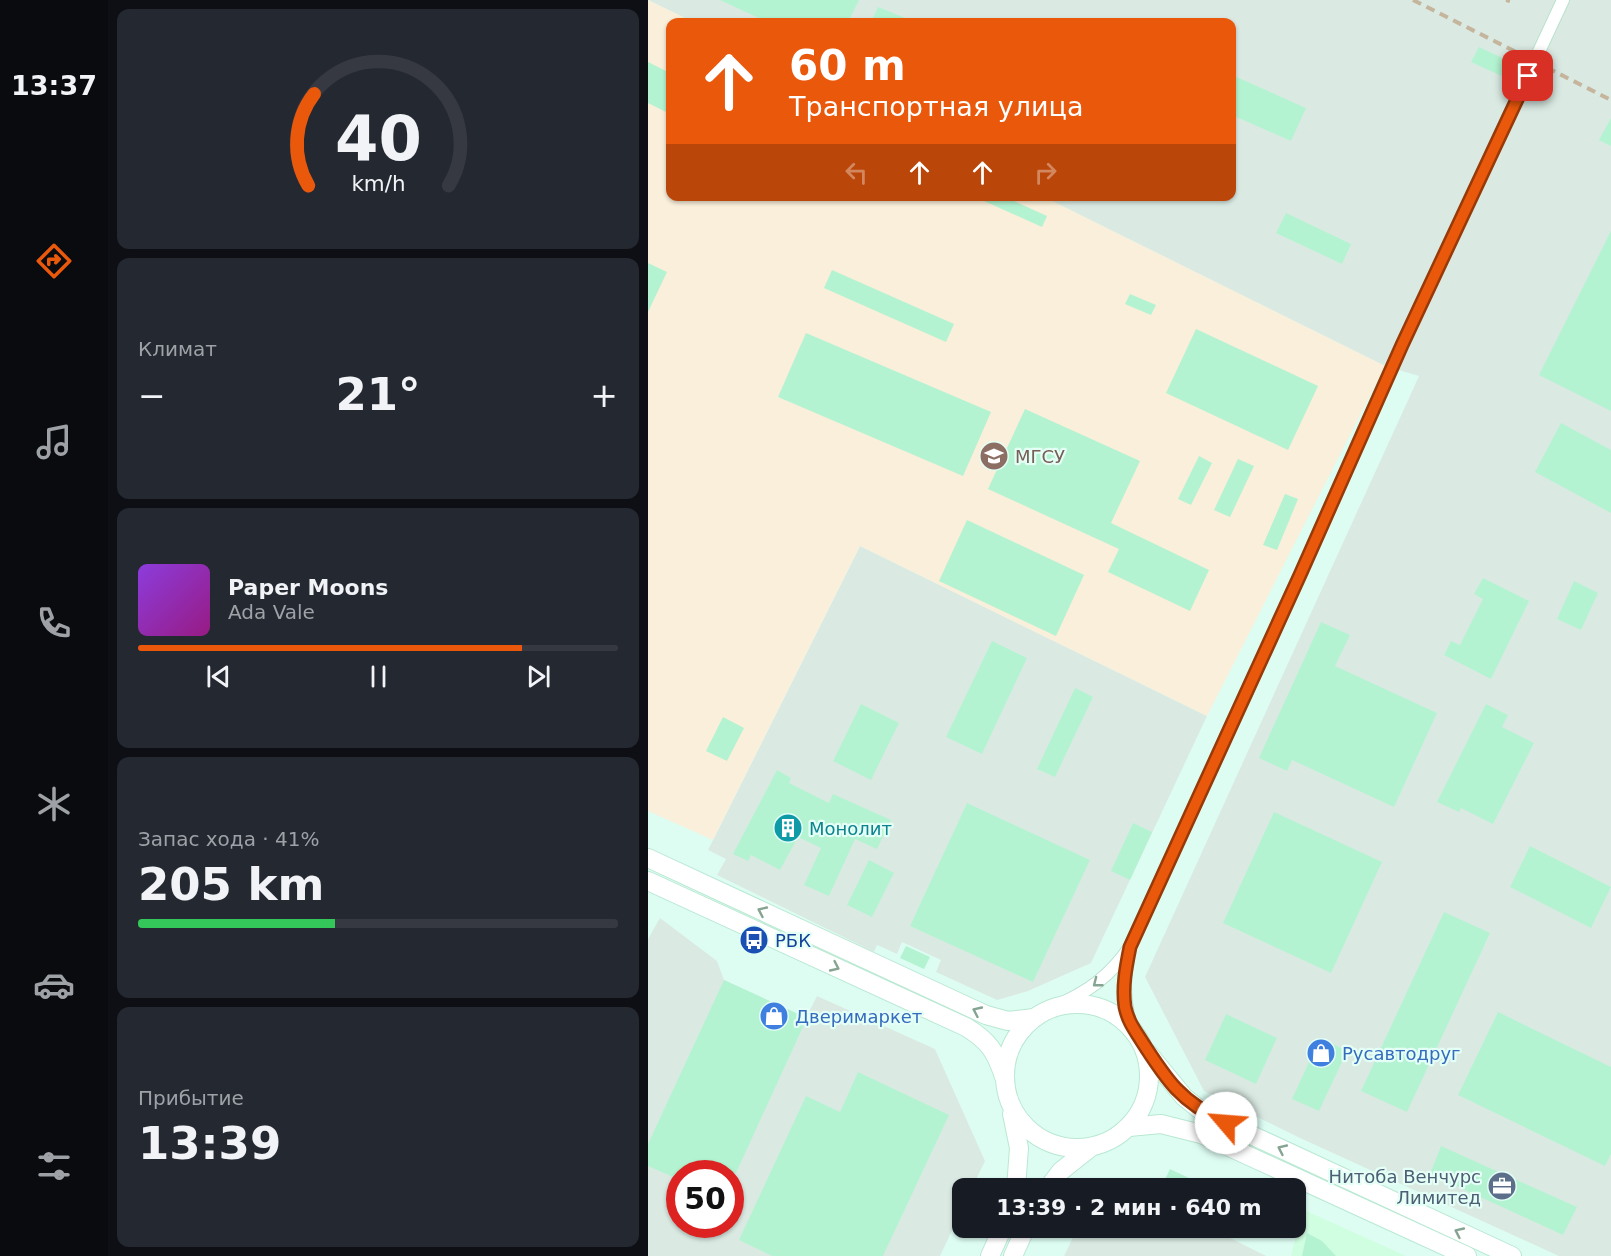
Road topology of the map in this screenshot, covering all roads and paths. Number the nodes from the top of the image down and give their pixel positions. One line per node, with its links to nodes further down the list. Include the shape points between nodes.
1 (1563, 0): 4 (street)
2 (648, 858): 6 (main road, one-way to 2, via 1008,1021 986,1015)
3 (648, 881): 9 (main road, one-way to 9, via 966,1027 993,1049)
4 (1130, 947): 5 (street, one-way to 5, via 1096,985); 7 (street, via 1124,994)
5 (1055, 1006): 6 (main road); 7 (main road, via 1077,1004 1098,1009)
6 (1034, 1017): 9 (main road, via 1013,1045)
7 (1132, 1028): 8 (main road)
8 (1147, 1052): 11 (main road, via 1151,1069 1149,1093); 20 (main road, one-way to 8, via 1204,1113 1184,1097)
9 (1004, 1078): 10 (main road)
10 (1011, 1109): 12 (main road, via 1028,1129 1048,1142); 13 (main road, via 1019,1148)
11 (1129, 1127): 12 (main road, via 1119,1137); 19 (main road, via 1161,1124 1201,1134)
12 (1089, 1148): 14 (main road)
13 (1017, 1178)
14 (1056, 1178)
15 (998, 1238): 17 (main road)
16 (1021, 1238): 18 (main road)
17 (990, 1256)
18 (1013, 1256)
19 (1467, 1256)
20 (1512, 1256)

